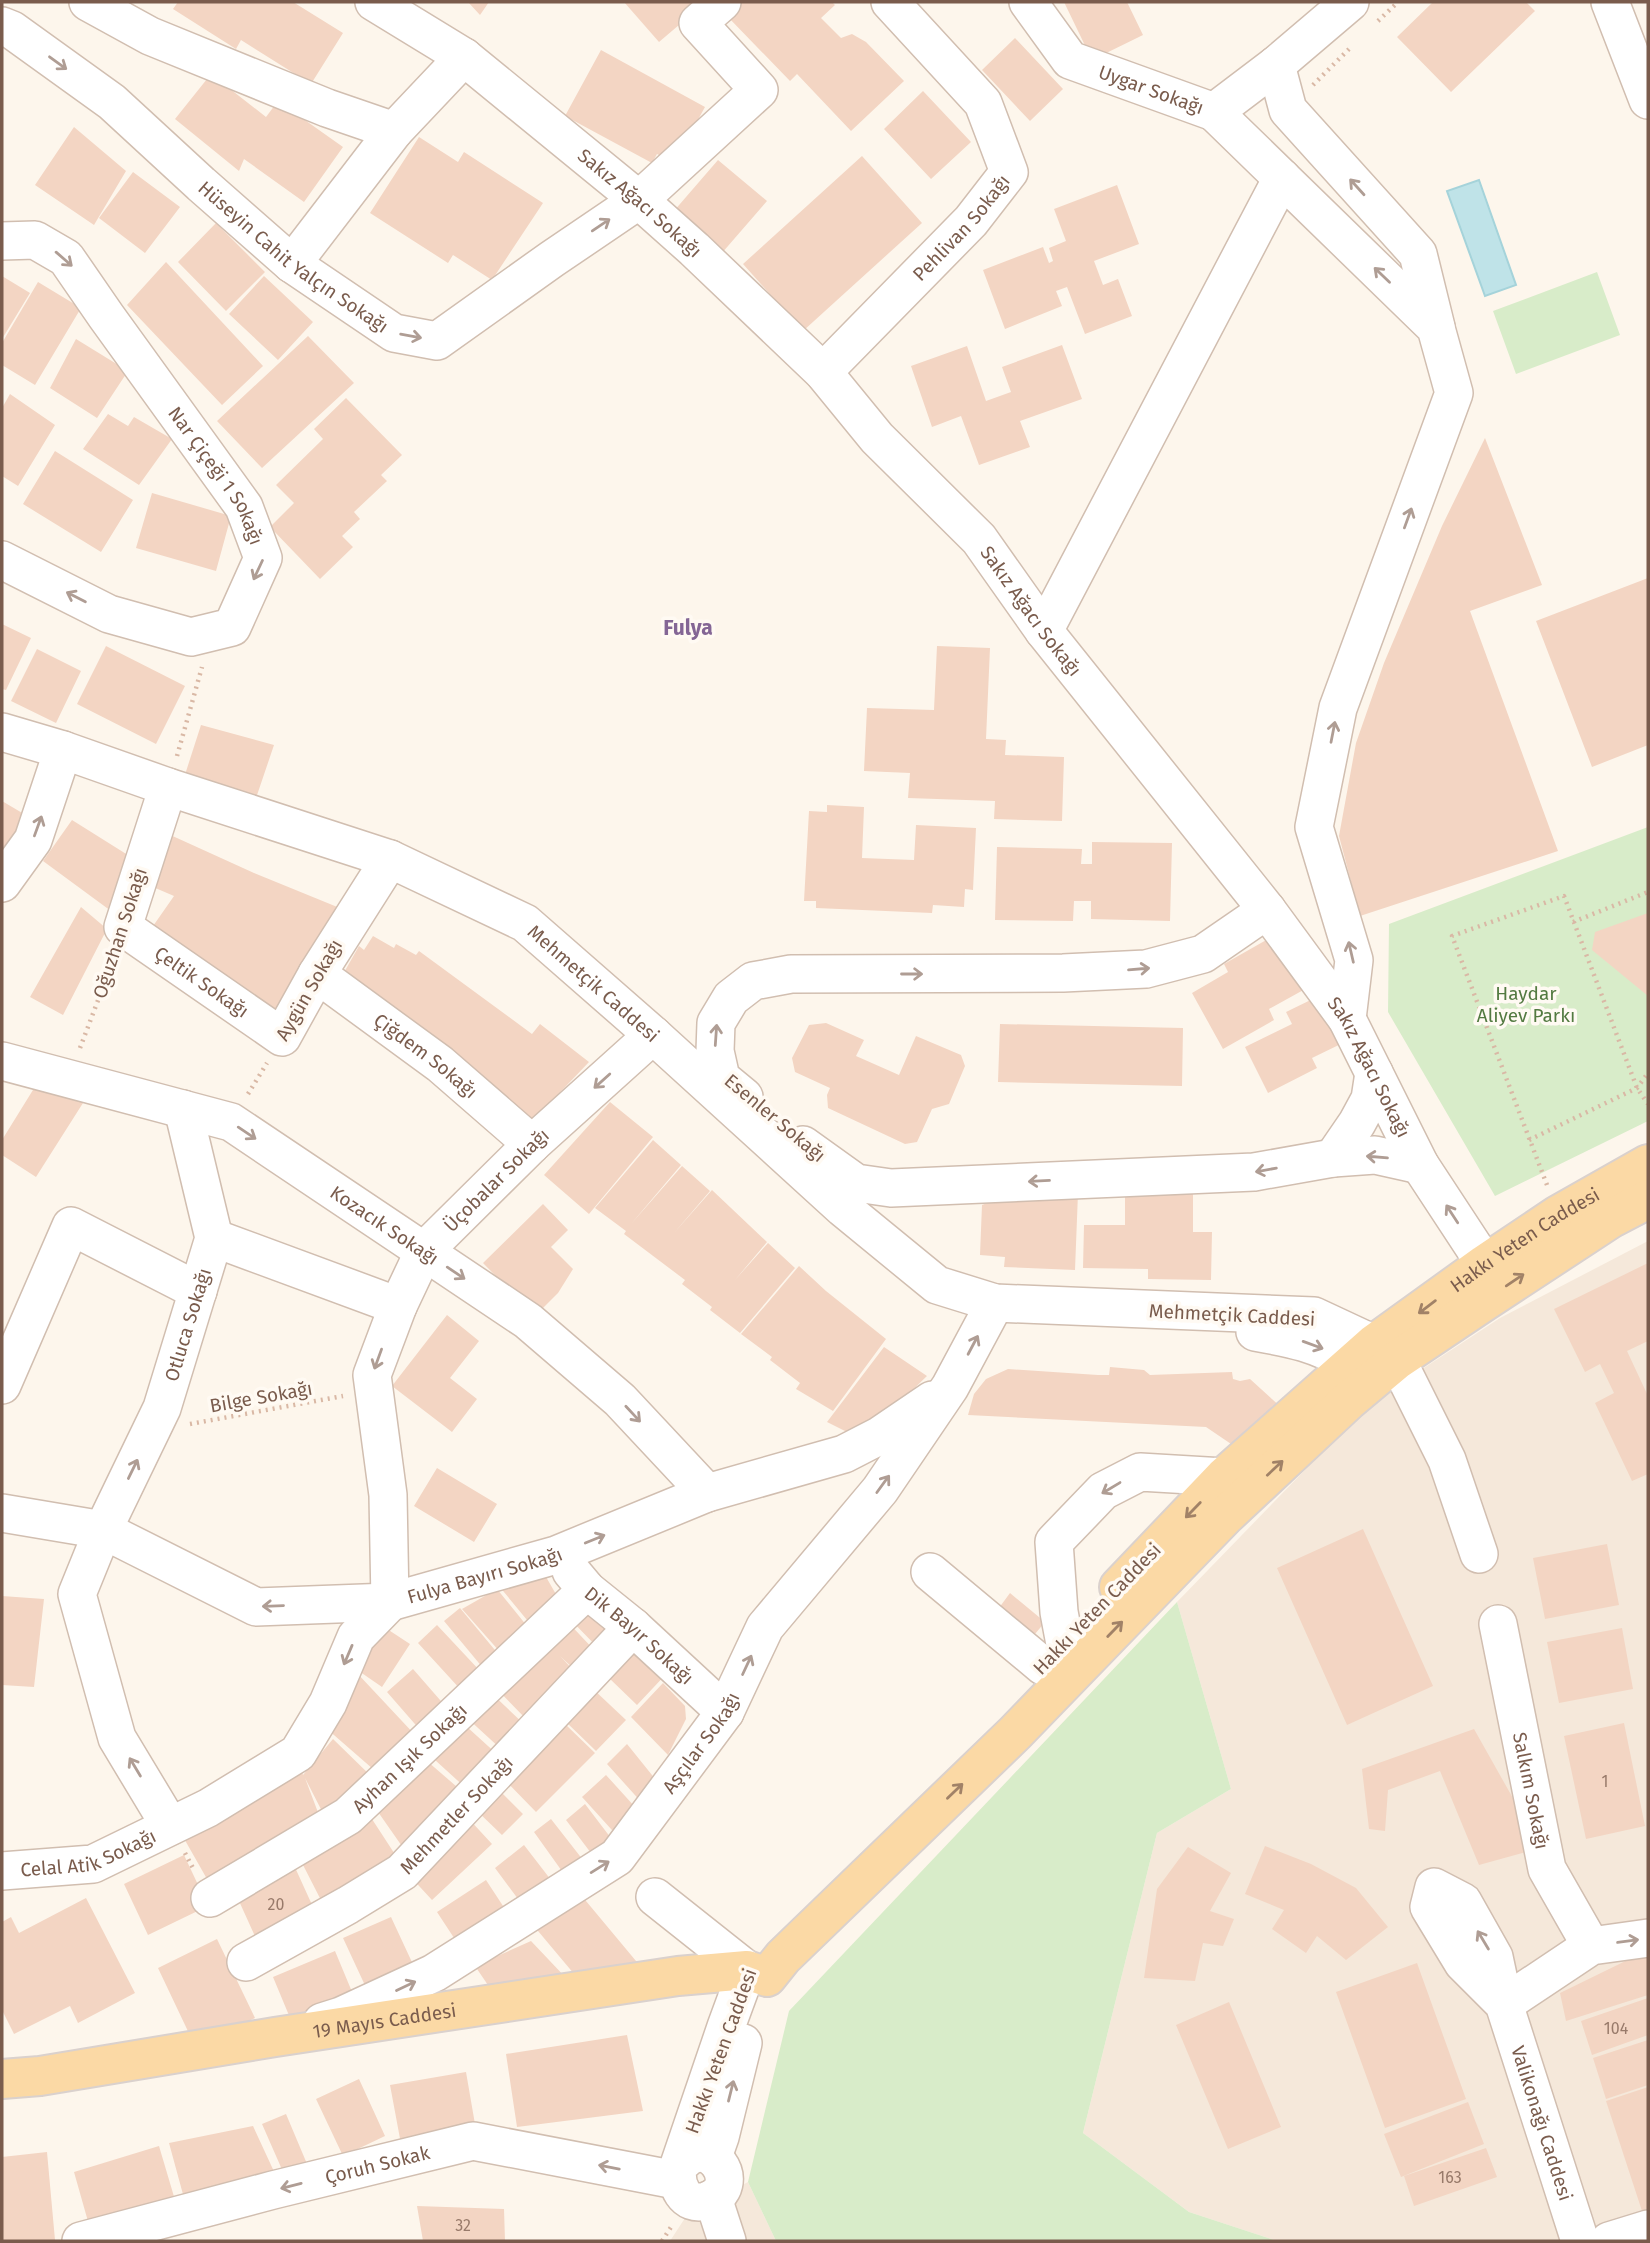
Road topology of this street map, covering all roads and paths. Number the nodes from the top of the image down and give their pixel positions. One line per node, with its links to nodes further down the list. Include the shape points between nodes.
1 (88, 2): 16 (street, via 150,36)
2 (374, 2): 11 (street, Sakız Ağacı Sokağı)
3 (722, 2): 18 (street, Hüseyin Cahit Yalçın Sokağı, via 698,23 759,90)
4 (890, 2): 22 (street, Pehlivan Sokağı, via 984,103 1009,172 971,221)
5 (1028, 2): 15 (street, Uygar Sokağı, via 1070,60)
6 (1398, 2): 8 (path)
7 (1610, 2): 13 (street)
8 (1364, 12): 12 (street, Uygar Sokağı)
9 (2, 26): 20 (street, Hüseyin Cahit Yalçın Sokağı, one-way to 20, via 112,102)
10 (1358, 41): 14 (path)
11 (464, 57): 16 (street); 18 (street, Sakız Ağacı Sokağı)
12 (1276, 65): 14 (street); 15 (street, Uygar Sokağı)
13 (1648, 100)
14 (1288, 110): 21 (street, one-way to 14, via 1418,254)
15 (1214, 112): 17 (street)
16 (394, 131): 20 (street)
17 (1282, 178): 21 (street, one-way to 17); 24 (street)
18 (639, 200): 20 (street, Hüseyin Cahit Yalçın Sokağı, one-way to 18, via 394,333 438,341); 22 (street, Sakız Ağacı Sokağı)
19 (2, 242): 25 (street, Nar Çiçeği 1 Sokağı, one-way to 25, via 34,240 66,258 244,507 263,558 232,627)
20 (292, 264)
21 (1436, 328): 36 (street, one-way to 21, via 1354,960 1314,827 1338,708 1454,393)
22 (823, 372): 24 (street, Sakız Ağacı Sokağı, via 877,438 979,539)
23 (2, 560): 25 (street, one-way to 23, via 191,637 109,614)
24 (1044, 631): 32 (street, Sakız Ağacı Sokağı)
25 (211, 632): 28 (path)
26 (2, 732): 27 (street, Mehmetçik Caddesi)
27 (63, 750): 28 (street, Mehmetçik Caddesi); 30 (street, one-way to 27, via 33,840)
28 (169, 787): 29 (street, Mehmetçik Caddesi); 34 (street, Oğuzhan Sokağı)
29 (390, 859): 35 (street, Aygün Sokağı); 37 (street, Mehmetçik Caddesi, via 524,923)
30 (2, 883)
31 (1648, 892): 33 (path)
32 (1267, 910): 36 (street, Sakız Ağacı Sokağı); 52 (street, Esenler Sokağı, one-way to 32, via 811,1152 721,1078 715,1051 716,1023 731,998 753,981 791,974 1146,970 1203,954)
33 (1573, 922): 43 (path); 47 (path, via 1564,896 1452,936)
34 (123, 927): 38 (street, Çeltik Sokağı); 42 (path, Oğuzhan Sokağı)
35 (317, 974): 38 (street, Aygün Sokağı); 48 (street, Çiğdem Sokağı, via 440,1064)
36 (1347, 1019): 40 (street, Sakız Ağacı Sokağı)
37 (653, 1035): 48 (street, Üçobalar Sokağı, one-way to 48); 52 (street, Mehmetçik Caddesi)
38 (282, 1037): 46 (path, Aygün Sokağı)
39 (2, 1061): 42 (street, Kozacık Sokağı)
40 (1374, 1073): 49 (street, via 1370,1099); 51 (street, Sakız Ağacı Sokağı)
41 (1648, 1073): 43 (path)
42 (69, 1079): 45 (street, Kozacık Sokağı)
43 (1637, 1088): 44 (path); 47 (path)
44 (1648, 1104)
45 (183, 1109): 46 (street, Kozacık Sokağı); 55 (street)
46 (231, 1122): 56 (street, Kozacık Sokağı, one-way to 56)
47 (1529, 1140): 54 (path)
48 (532, 1144): 56 (street, Üçobalar Sokağı)
49 (1333, 1158): 51 (street, Esenler Sokağı, one-way to 49, via 1375,1155); 52 (street, Esenler Sokağı, one-way to 52, via 1254,1171 891,1188)
50 (1648, 1164): 54 (main road, Hakkı Yeten Caddesi)
51 (1420, 1165): 57 (street, Sakız Ağacı Sokağı, one-way to 51)
52 (850, 1195): 59 (street, Mehmetçik Caddesi, via 937,1285)
53 (1648, 1199): 61 (main road, Hakkı Yeten Caddesi, one-way to 53)
54 (1558, 1215): 57 (main road, Hakkı Yeten Caddesi)
55 (214, 1238): 58 (street, Otluca Sokağı); 60 (street)
56 (424, 1251): 60 (street, Üçobalar Sokağı); 67 (street, Kozacık Sokağı, one-way to 67, via 528,1321 620,1400)
57 (1485, 1264): 61 (main road, Hakkı Yeten Caddesi, one-way to 61)
58 (198, 1291): 62 (street, via 71,1226); 65 (street, Otluca Sokağı)
59 (995, 1303): 61 (street, Mehmetçik Caddesi, via 1126,1309); 63 (street, Aşçılar Sokağı, one-way to 59)
60 (398, 1306): 64 (street, Üçobalar Sokağı, one-way to 64, via 372,1375)
61 (1374, 1356): 66 (main road, Hakkı Yeten Caddesi); 70 (street, via 1447,1460); 86 (main road, Hakkı Yeten Caddesi, one-way to 61, via 783,1957 1015,1732 1225,1516 1319,1428)
62 (2, 1385)
63 (950, 1387): 67 (street, Fulya Bayırı Sokağı, via 844,1454); 78 (street, Aşçılar Sokağı, one-way to 63, via 765,1627 880,1490)
64 (376, 1391): 65 (path, Bilge Sokağı); 74 (street, Üçobalar Sokağı, via 388,1495)
65 (151, 1431): 69 (street, Otluca Sokağı, one-way to 65)
66 (1224, 1477): 77 (main road, Hakkı Yeten Caddesi, one-way to 77); 77 (street, one-way to 77, via 1140,1472 1103,1492 1054,1542 1059,1612)
67 (707, 1493): 71 (street, Fulya Bayırı Sokağı, one-way to 67)
68 (2, 1513): 69 (street, Fulya Bayırı Sokağı)
69 (103, 1530): 74 (street, Fulya Bayırı Sokağı, one-way to 69, via 256,1607); 79 (street, one-way to 69, via 117,1738 77,1594)
70 (1479, 1554)
71 (556, 1555): 73 (street, Dik Bayır Sokağı); 74 (street, Fulya Bayırı Sokağı)
72 (930, 1572): 77 (street)
73 (587, 1590): 76 (street, Dik Bayır Sokağı); 82 (street, Ayhan Işık Sokağı, via 348,1816)
74 (390, 1602): 79 (street, Celal Atik Sokağı, one-way to 79, via 356,1637 328,1703 298,1753)
75 (1498, 1625): 84 (street, Salkım Sokağı, via 1548,1869)
76 (633, 1627): 78 (street, Dik Bayır Sokağı); 85 (street, Mehmetler Sokağı, via 402,1872)
77 (1054, 1655): 86 (main road, Hakkı Yeten Caddesi, via 766,1946)
78 (725, 1712): 87 (street, Aşçılar Sokağı, one-way to 78, via 341,2017 433,1973 617,1857)
79 (170, 1826): 80 (street, Celal Atik Sokağı, via 93,1864); 82 (path)
80 (2, 1871)
81 (655, 1897): 86 (street)
82 (210, 1898)
83 (1648, 1938): 84 (street, one-way to 83)
84 (1591, 1946): 95 (street, Valikonağı Caddesi, one-way to 84, via 1504,2004)
85 (246, 1962)
86 (757, 1973): 87 (main road, 19 Mayıs Caddesi, via 678,1976); 89 (street, Hakkı Yeten Caddesi, one-way to 86); 90 (street, Hakkı Yeten Caddesi, via 726,2027)
87 (275, 2037): 88 (main road, 19 Mayıs Caddesi)
88 (2, 2079)
89 (713, 2157): 90 (street, Hakkı Yeten Caddesi, via 693,2154 684,2159); 91 (street, Hakkı Yeten Caddesi, via 725,2178)
90 (677, 2174): 91 (street, via 680,2192 689,2200); 93 (street, Çoruh Sokak, one-way to 93, via 473,2141)
91 (713, 2198): 94 (street)
92 (1648, 2229): 96 (street)
93 (81, 2241)
94 (727, 2241)
95 (1580, 2241)
96 (1609, 2241)

